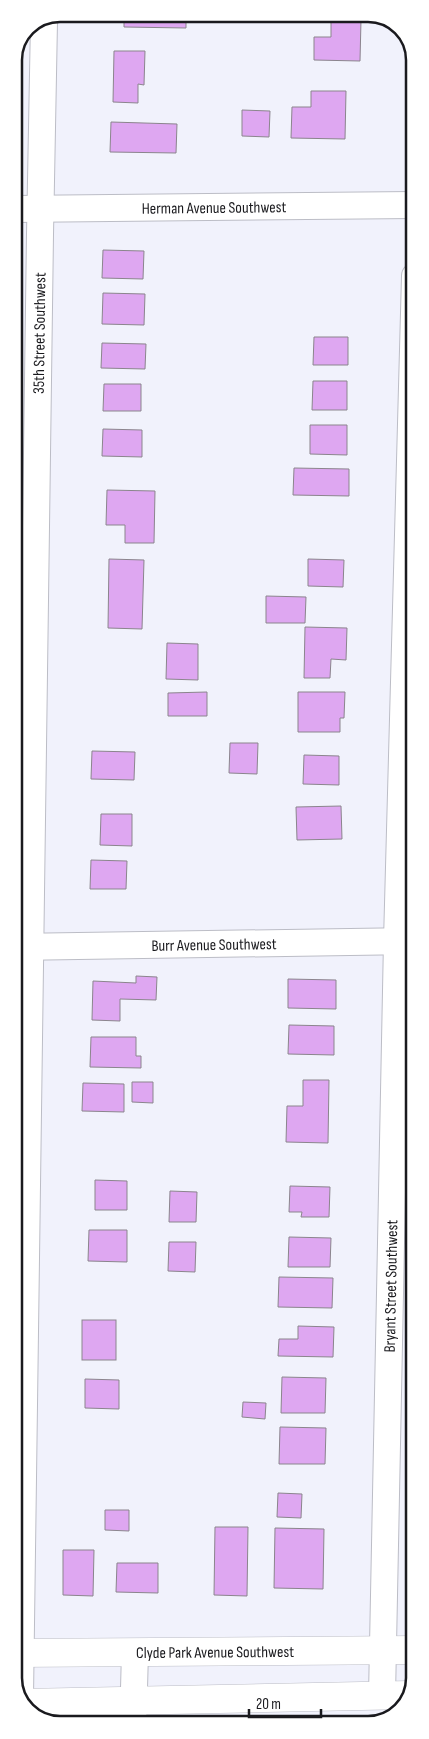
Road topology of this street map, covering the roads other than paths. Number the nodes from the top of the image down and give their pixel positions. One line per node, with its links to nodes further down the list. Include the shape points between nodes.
1 (44, 26): 4 (street, 35th Street Southwest)
2 (406, 206): 4 (street, Herman Avenue Southwest)
3 (23, 209): 4 (street, Herman Avenue Southwest)
4 (40, 210): 5 (street, 35th Street Southwest)
5 (23, 906)
6 (406, 941): 7 (street, Burr Avenue Southwest); 8 (street, Bryant Street Southwest)
7 (23, 947)
8 (383, 1650): 9 (main road, Clyde Park Avenue Southwest); 10 (main road, Clyde Park Avenue Southwest); 13 (street, Bryant Street Southwest)
9 (406, 1650)
10 (135, 1652): 11 (main road, Clyde Park Avenue Southwest); 15 (street)
11 (23, 1653)
12 (402, 1695): 13 (main road)
13 (382, 1696): 15 (main road)
14 (33, 1704): 15 (main road)
15 (133, 1713)

